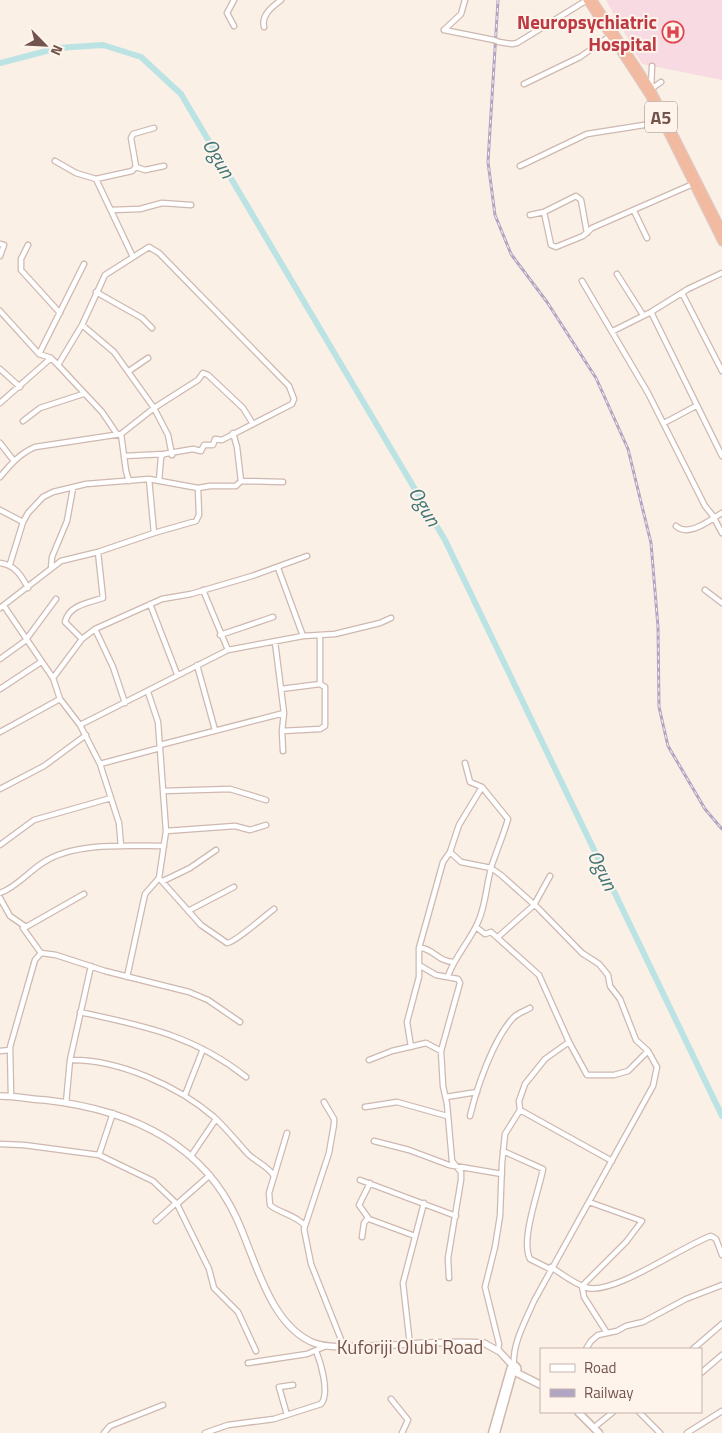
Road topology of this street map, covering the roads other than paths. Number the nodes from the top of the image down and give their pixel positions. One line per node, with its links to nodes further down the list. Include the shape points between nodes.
1 (234, 0): 6 (street, via 227,13)
2 (281, 0): 7 (street, via 266,14)
3 (465, 0): 4 (street, via 461,14 444,30 512,44)
4 (587, 0): 8 (highway, A5)
5 (593, 0): 12 (highway, A5)
6 (234, 26)
7 (264, 27)
8 (610, 36): 11 (street, via 580,57); 13 (highway, A5)
9 (652, 66): 12 (street)
10 (661, 82): 12 (street)
11 (524, 84)
12 (652, 89): 26 (highway, A5)
13 (663, 122): 17 (street, via 587,134); 20 (highway, A5)
14 (154, 128): 18 (street, via 133,134 131,138)
15 (55, 161): 19 (street)
16 (164, 166): 18 (street, via 145,170)
17 (520, 166)
18 (136, 167): 19 (street, via 132,171)
19 (96, 179): 22 (street)
20 (693, 184): 23 (street); 29 (highway, A5)
21 (191, 205): 22 (street, via 162,203 140,209)
22 (111, 210): 33 (street)
23 (634, 211): 27 (street); 28 (street)
24 (544, 212): 25 (street); 27 (street, via 551,245 556,247); 27 (street, via 573,197 579,198)
25 (530, 214)
26 (722, 230)
27 (587, 233)
28 (647, 238)
29 (722, 242)
30 (0, 244): 32 (street, via 4,245)
31 (28, 245): 42 (street, via 21,259 21,270)
32 (0, 256)
33 (133, 257): 38 (street, via 105,276); 61 (street, via 149,247 159,253 289,386 294,399 292,404)
34 (84, 264): 42 (street)
35 (722, 273): 39 (street)
36 (617, 274): 43 (street)
37 (582, 281): 46 (street)
38 (96, 292): 44 (street); 45 (street, via 142,318)
39 (682, 293): 41 (street); 53 (street)
40 (0, 311): 47 (street)
41 (651, 312): 43 (street); 57 (street)
42 (60, 313): 47 (street)
43 (644, 315): 46 (street)
44 (82, 325): 50 (street); 52 (street, via 114,352)
45 (152, 328)
46 (613, 331): 60 (street)
47 (39, 354): 48 (street)
48 (51, 358): 50 (street); 54 (street)
49 (148, 358): 52 (street)
50 (58, 365): 55 (street)
51 (0, 369): 54 (street)
52 (129, 371): 58 (street)
53 (722, 371)
54 (20, 387): 56 (street)
55 (84, 394): 59 (street, via 40,408); 63 (street)
56 (0, 403)
57 (696, 406): 60 (street); 68 (street)
58 (154, 408): 61 (street, via 198,380 203,373 244,408); 63 (street); 66 (street, via 168,435)
59 (23, 421)
60 (664, 423): 80 (street)
61 (254, 424): 62 (street)
62 (233, 433): 66 (street, via 222,440 215,439 213,445 204,445 200,451 193,449); 73 (street, via 238,447)
63 (119, 434): 67 (street); 69 (street, via 34,447)
64 (0, 443): 69 (street)
65 (164, 454): 66 (street); 67 (street); 72 (street)
66 (172, 455)
67 (124, 456): 74 (street)
68 (722, 456)
69 (14, 461): 70 (street)
70 (0, 477)
71 (150, 479): 72 (street); 74 (street); 83 (street)
72 (159, 481): 77 (street)
73 (241, 481): 75 (street); 77 (street, via 236,486)
74 (129, 482): 76 (street, via 86,484)
75 (282, 482)
76 (73, 488): 81 (street, via 43,497); 89 (street)
77 (198, 488): 83 (street, via 199,515 196,521)
78 (0, 510): 81 (street)
79 (722, 513): 80 (street)
80 (714, 518): 82 (street, via 701,526 684,530); 84 (street)
81 (23, 522): 88 (street)
82 (676, 526)
83 (154, 533): 85 (street)
84 (722, 533)
85 (98, 552): 89 (street, via 72,557); 104 (street, via 103,598 75,607 67,614 65,622)
86 (307, 556): 90 (street)
87 (0, 563): 88 (street)
88 (10, 564): 91 (street)
89 (51, 568): 91 (street)
90 (278, 568): 92 (street); 102 (street)
91 (28, 588): 97 (street)
92 (203, 590): 96 (street); 101 (street)
93 (704, 590): 95 (street)
94 (56, 599): 105 (street)
95 (722, 603)
96 (150, 604): 100 (street); 111 (street)
97 (2, 607): 105 (street)
98 (273, 617): 101 (street)
99 (391, 618): 103 (street)
100 (95, 629): 104 (street); 118 (street)
101 (220, 635): 107 (street)
102 (303, 636): 103 (street); 106 (street)
103 (320, 636): 113 (street)
104 (82, 639): 112 (street)
105 (26, 641): 108 (street); 109 (street)
106 (275, 642): 107 (street); 115 (street)
107 (228, 650): 110 (street)
108 (0, 659)
109 (41, 662): 112 (street); 114 (street)
110 (197, 665): 111 (street); 121 (street)
111 (177, 674): 116 (street)
112 (53, 678): 117 (street)
113 (320, 684): 115 (street); 122 (street, via 325,687 325,726 320,729)
114 (0, 688)
115 (281, 689): 119 (street)
116 (148, 692): 118 (street); 125 (street, via 155,709)
117 (60, 699): 120 (street); 123 (street)
118 (125, 703): 120 (street)
119 (284, 713): 121 (street); 122 (street)
120 (80, 725): 124 (street)
121 (215, 730): 125 (street)
122 (282, 730): 126 (street)
123 (0, 732)
124 (86, 736): 128 (street); 130 (street, via 44,766)
125 (160, 747): 128 (street); 131 (street)
126 (283, 751)
127 (465, 763): 129 (street, via 470,782)
128 (100, 764): 132 (street)
129 (482, 787): 140 (street, via 459,825); 141 (street, via 508,819)
130 (0, 789)
131 (163, 791): 133 (street, via 230,789); 135 (street)
132 (111, 798): 136 (street, via 34,820); 137 (street, via 119,823)
133 (266, 800)
134 (266, 825): 135 (street, via 250,830 235,826)
135 (166, 831): 138 (street)
136 (0, 845)
137 (121, 846): 138 (street); 145 (street, via 66,852 44,861)
138 (164, 846): 143 (street)
139 (216, 850): 143 (street, via 190,868)
140 (450, 852): 141 (street, via 462,862); 154 (street, via 443,862)
141 (491, 868): 148 (street); 152 (street)
142 (550, 876): 148 (street)
143 (161, 879): 150 (street); 160 (street, via 145,894)
144 (234, 887): 150 (street)
145 (0, 893)
146 (84, 894): 151 (street)
147 (0, 898): 151 (street, via 10,916)
148 (534, 905): 153 (street); 170 (street, via 606,972 636,1040)
149 (274, 910): 150 (street, via 228,944)
150 (188, 911)
151 (26, 927): 155 (street, via 23,928)
152 (476, 927): 153 (street, via 485,934 491,932); 156 (street)
153 (498, 937): 164 (street, via 539,975)
154 (419, 948): 156 (street, via 446,962); 157 (street)
155 (41, 953): 158 (street); 167 (street, via 35,960)
156 (454, 962): 159 (street)
157 (419, 965): 159 (street, via 436,975); 165 (street, via 407,1022)
158 (91, 966): 160 (street); 162 (street)
159 (448, 976): 169 (street, via 460,983)
160 (127, 977): 163 (street, via 199,996)
161 (530, 1008): 174 (street, via 512,1020 492,1054)
162 (80, 1012): 166 (street, via 169,1033); 171 (street)
163 (240, 1022)
164 (569, 1042): 170 (street, via 585,1074 590,1076 628,1071); 182 (street, via 545,1058 525,1084 519,1101)
165 (411, 1047): 169 (street, via 426,1043); 172 (street)
166 (203, 1049): 173 (street); 175 (street)
167 (10, 1050): 168 (street); 177 (street)
168 (0, 1051)
169 (441, 1051): 178 (street)
170 (648, 1051): 193 (street, via 657,1067 656,1079)
171 (70, 1060): 175 (street, via 90,1061 150,1078); 180 (street)
172 (368, 1060)
173 (246, 1077)
174 (477, 1092): 178 (street); 185 (street)
175 (185, 1095): 186 (street)
176 (0, 1096): 177 (street, Kuforiji Olubi Road)
177 (11, 1096): 180 (street, Kuforiji Olubi Road)
178 (446, 1097): 184 (street)
179 (324, 1102): 206 (street, via 334,1124 312,1209)
180 (66, 1103): 183 (street, Kuforiji Olubi Road)
181 (365, 1106): 184 (street, via 397,1102)
182 (520, 1110): 190 (street, via 508,1127); 193 (street)
183 (114, 1113): 191 (street); 192 (street, Kuforiji Olubi Road, via 142,1124)
184 (448, 1116): 194 (street)
185 (470, 1116)
186 (216, 1119): 192 (street); 197 (street, via 252,1158)
187 (288, 1133): 197 (street)
188 (374, 1141): 194 (street)
189 (0, 1144): 191 (street)
190 (503, 1151): 195 (street); 210 (street, via 543,1169 528,1235 528,1255)
191 (99, 1155): 201 (street, via 153,1180)
192 (191, 1156): 196 (street, Kuforiji Olubi Road)
193 (612, 1161): 200 (street)
194 (454, 1165): 195 (street); 203 (street, via 461,1172)
195 (502, 1174): 221 (street, via 500,1216 485,1287)
196 (210, 1175): 201 (street); 217 (street, Kuforiji Olubi Road, via 237,1218 280,1315 304,1337)
197 (274, 1176): 206 (street, via 269,1193 270,1205)
198 (360, 1180): 199 (street)
199 (370, 1183): 202 (street); 204 (street, via 359,1205)
200 (589, 1202): 210 (street); 213 (street, via 642,1221)
201 (176, 1204): 205 (street); 222 (street, via 209,1269 214,1288 238,1312)
202 (424, 1204): 203 (street); 207 (street)
203 (456, 1216): 211 (street, via 448,1258)
204 (368, 1218): 207 (street); 208 (street)
205 (156, 1221)
206 (304, 1225): 218 (street, via 311,1264)
207 (415, 1236): 216 (street, via 403,1283)
208 (362, 1237)
209 (722, 1255): 213 (street, via 712,1236 623,1281 592,1288)
210 (551, 1268): 213 (street); 226 (street, via 520,1337)
211 (449, 1278)
212 (722, 1284): 215 (street, via 643,1322)
213 (582, 1286): 215 (street, via 584,1297)
214 (722, 1324): 220 (street)
215 (607, 1333): 219 (street, via 594,1338)
216 (410, 1345): 218 (street, Kuforiji Olubi Road); 221 (street, Kuforiji Olubi Road, via 476,1342)
217 (326, 1346): 218 (street, Kuforiji Olubi Road); 223 (street)
218 (344, 1347)
219 (587, 1348)
220 (694, 1348)
221 (498, 1350): 226 (street, Kuforiji Olubi Road)
222 (256, 1351)
223 (316, 1351): 225 (street); 238 (street, via 323,1371 323,1403)
224 (722, 1355): 227 (street)
225 (248, 1363)
226 (514, 1369): 228 (main road); 229 (main road); 243 (main road); 244 (main road)
227 (702, 1372)
228 (540, 1380)
229 (540, 1384)
230 (293, 1385): 238 (street, via 279,1387)
231 (391, 1399): 240 (street, via 408,1422)
232 (162, 1405): 241 (street, via 110,1426)
233 (722, 1411): 248 (street)
234 (579, 1413): 245 (main road)
235 (585, 1413): 239 (main road)
236 (612, 1413): 239 (street)
237 (641, 1413): 247 (street)
238 (287, 1415): 242 (street, via 274,1420 228,1425)
239 (597, 1425): 246 (main road)
240 (402, 1431)
241 (104, 1433)
242 (205, 1433)
243 (492, 1433)
244 (496, 1433)
245 (599, 1433)
246 (605, 1433)
247 (660, 1433)
248 (687, 1433)

